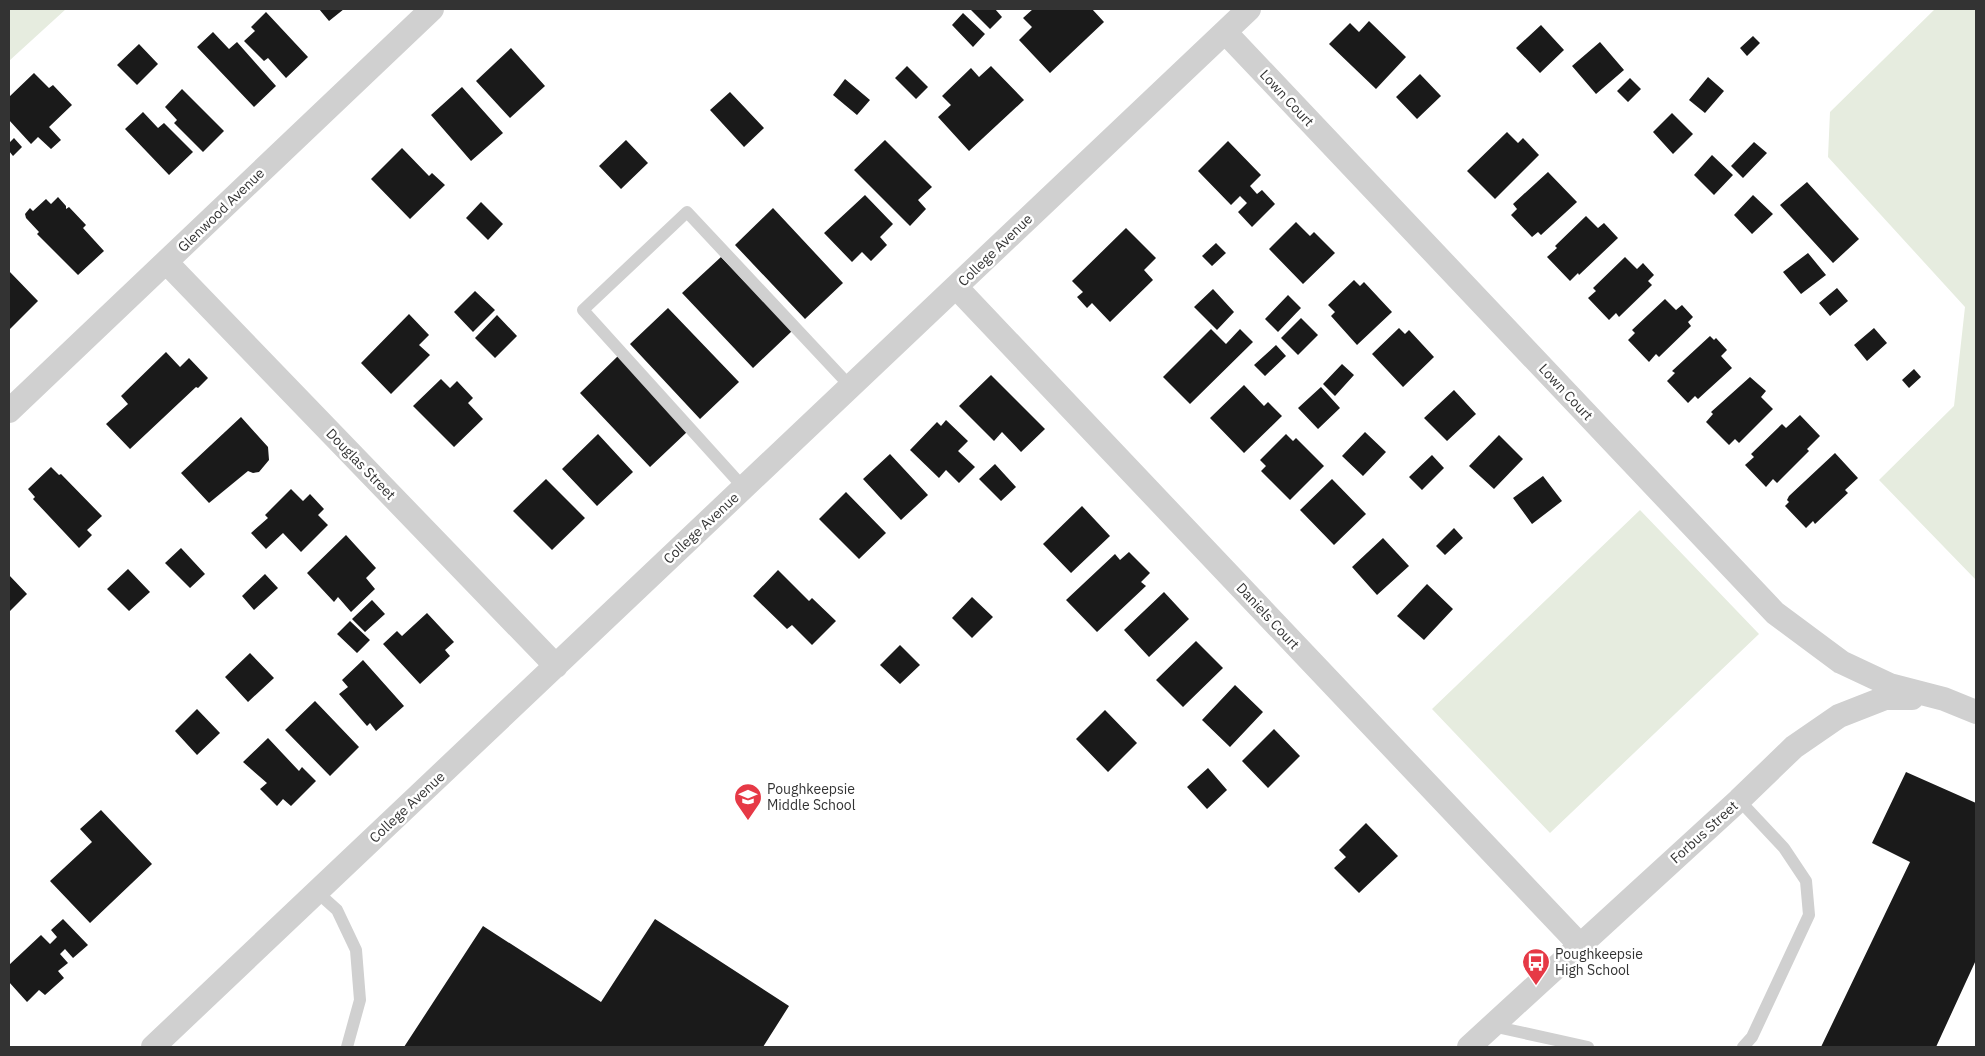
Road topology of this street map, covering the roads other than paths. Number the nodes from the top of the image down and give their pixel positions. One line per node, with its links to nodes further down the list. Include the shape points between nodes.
1 (432, 9): 4 (street, Glenwood Avenue)
2 (1249, 9): 3 (street, College Avenue)
3 (1225, 32): 5 (street, College Avenue); 10 (street, Lown Court, via 1775,613 1841,662 1890,685)
4 (166, 262): 7 (street, Glenwood Avenue); 9 (street, Douglas Street)
5 (956, 287): 6 (street, College Avenue); 15 (street, Daniels Court)
6 (850, 386): 8 (street, College Avenue); 8 (lane, via 688,212 583,310)
7 (9, 411)
8 (744, 488): 9 (street, College Avenue)
9 (556, 666): 14 (street, College Avenue)
10 (1944, 699): 11 (street, Forbus Street); 12 (street); 13 (street, Forbus Street, via 1885,698 1839,716 1794,747)
11 (1976, 704)
12 (1976, 712)
13 (1739, 800): 15 (street, Forbus Street); 21 (lane, via 1784,848 1806,881 1809,915 1752,1037)
14 (317, 892): 17 (street, College Avenue); 18 (lane, via 337,910 356,950 360,1000)
15 (1580, 945): 16 (street, Forbus Street)
16 (1492, 1026): 19 (street, Forbus Street); 20 (lane)
17 (153, 1047)
18 (347, 1047)
19 (1469, 1047)
20 (1588, 1047)
21 (1743, 1047)

